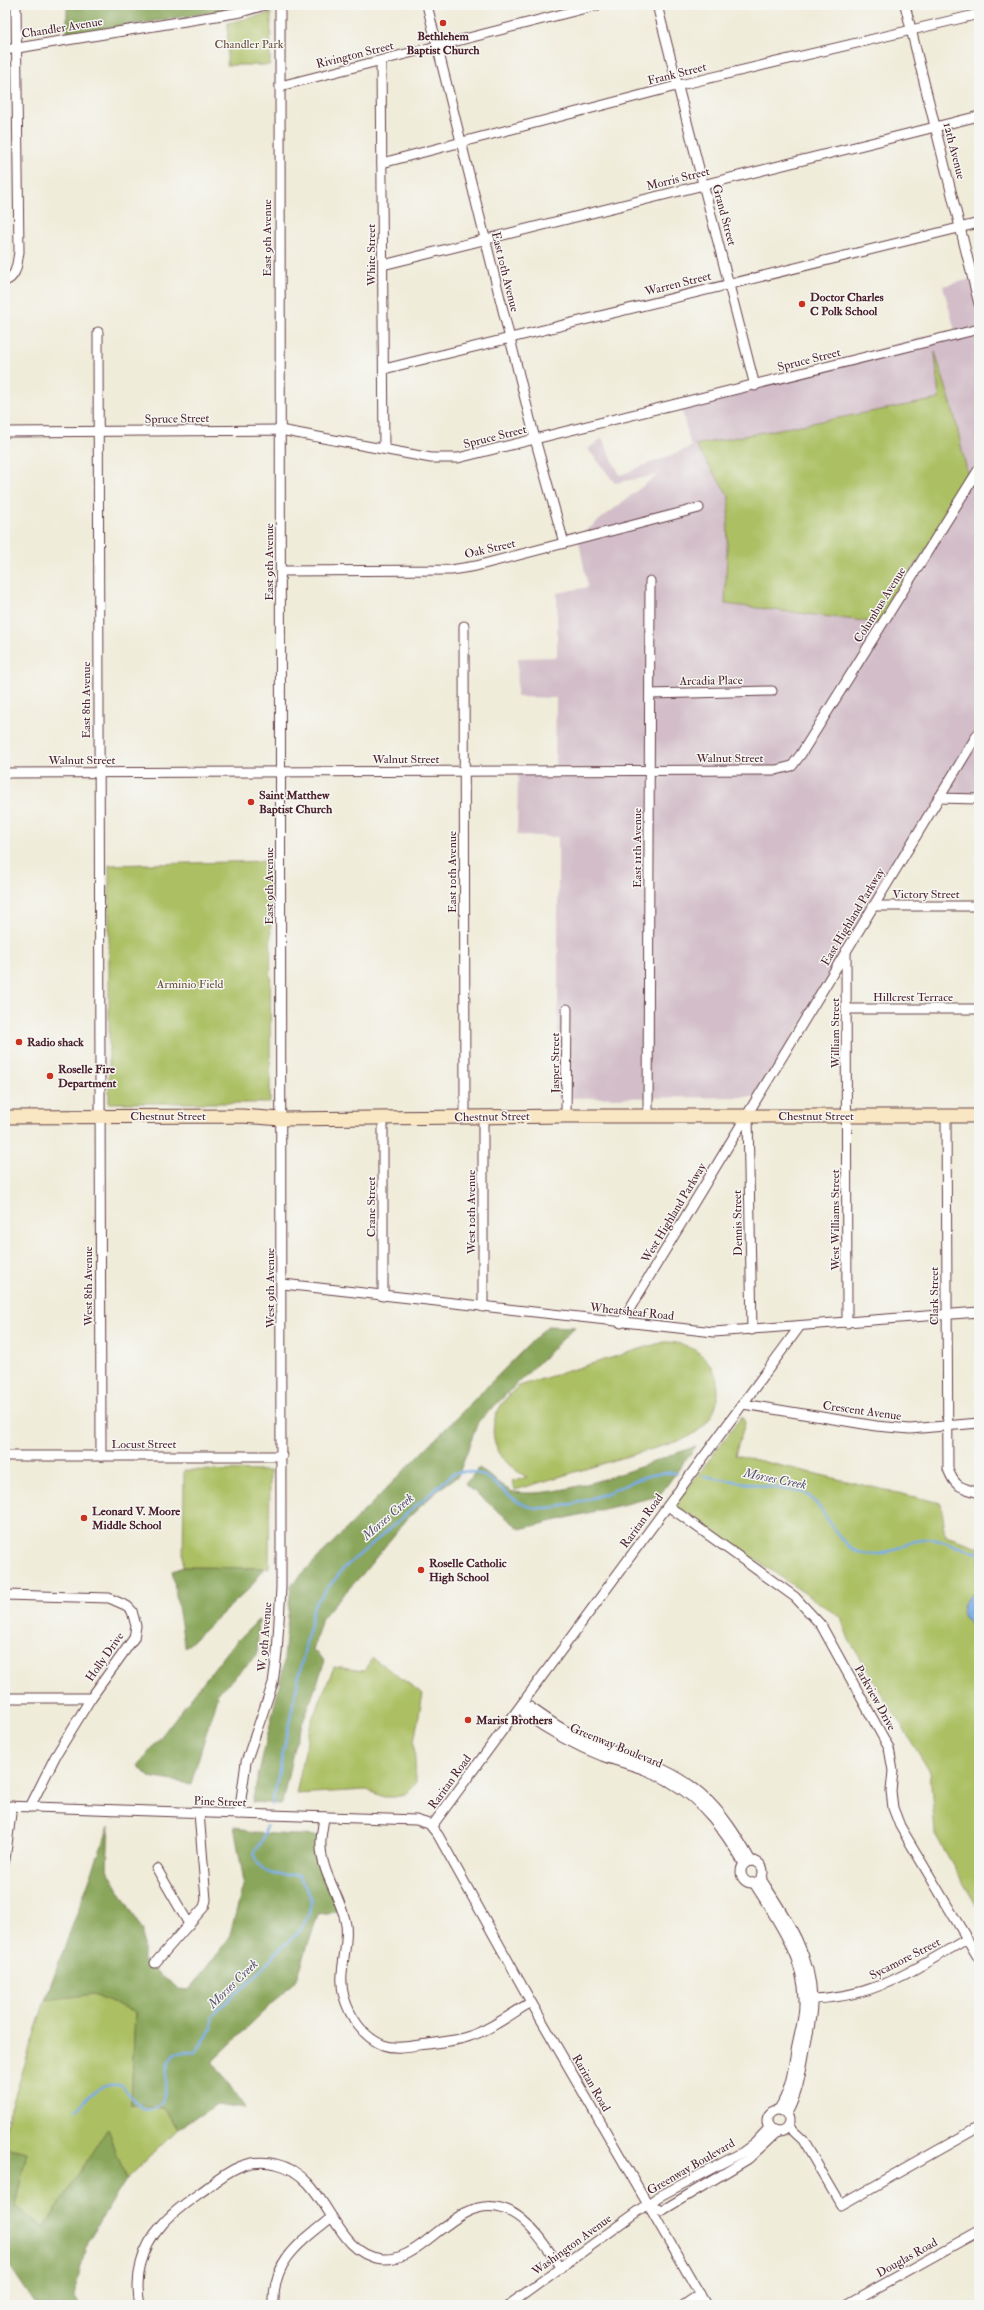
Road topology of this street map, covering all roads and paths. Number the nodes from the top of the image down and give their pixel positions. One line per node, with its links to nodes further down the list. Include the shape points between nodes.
1 (16, 5): 11 (street)
2 (265, 5): 11 (street, Chandler Avenue, via 240,12)
3 (280, 5): 14 (street, East 9th Avenue)
4 (427, 5): 10 (street, East 10th Avenue)
5 (598, 5): 10 (street, Rivington Street)
6 (657, 5): 15 (street, Grand Street)
7 (905, 5): 9 (street, 12th Avenue)
8 (979, 14): 9 (street, Frank Street)
9 (911, 31): 15 (street, Frank Street); 17 (street, 12th Avenue)
10 (437, 46): 13 (street, Rivington Street); 18 (street, East 10th Avenue)
11 (16, 48): 12 (street, Chandler Avenue); 25 (street, via 19,252 16,268 9,280)
12 (5, 50)
13 (381, 61): 14 (street, Rivington Street); 19 (street, White Street)
14 (280, 86): 33 (street, East 9th Avenue)
15 (678, 86): 18 (street, Frank Street); 20 (street, Grand Street)
16 (979, 116): 17 (street, Morris Street)
17 (935, 127): 20 (street, Morris Street); 22 (street, 12th Avenue)
18 (461, 142): 19 (street, Frank Street); 23 (street, East 10th Avenue)
19 (382, 162): 24 (street, White Street)
20 (704, 185): 23 (street, Morris Street); 26 (street, Grand Street)
21 (979, 223): 22 (street, Warren Street)
22 (960, 227): 26 (street, Warren Street); 27 (street, 12th Avenue)
23 (485, 240): 24 (street, Morris Street); 30 (street, East 10th Avenue)
24 (383, 265): 31 (street, White Street)
25 (5, 281)
26 (730, 283): 30 (street, Warren Street); 32 (street, Grand Street)
27 (979, 304)
28 (979, 329): 32 (street, Spruce Street)
29 (98, 332): 35 (street, East 8th Avenue)
30 (510, 338): 31 (street, Warren Street); 36 (street, East 10th Avenue)
31 (384, 369): 37 (street, White Street)
32 (755, 386): 36 (street, Spruce Street)
33 (280, 430): 35 (street, Spruce Street); 37 (street, Spruce Street); 41 (street, East 9th Avenue)
34 (5, 432): 35 (street, Spruce Street)
35 (98, 432): 50 (street, East 8th Avenue)
36 (535, 439): 37 (street, Spruce Street, via 458,458 431,458); 40 (street, East 10th Avenue)
37 (384, 449)
38 (979, 469): 47 (street, Columbus Avenue)
39 (699, 508): 40 (street, Oak Street)
40 (564, 544): 41 (street, Oak Street, via 450,570)
41 (281, 571): 51 (street, East 9th Avenue)
42 (650, 581): 45 (street, East 11th Avenue)
43 (464, 626): 49 (street, East 10th Avenue)
44 (772, 692): 45 (street, Arcadia Place)
45 (650, 694): 48 (street, East 11th Avenue)
46 (979, 732): 53 (street, East Highland Parkway)
47 (801, 754): 48 (street, Walnut Street, via 792,766 776,770)
48 (650, 770): 49 (street, Walnut Street); 63 (street, East 11th Avenue)
49 (464, 771): 51 (street, Walnut Street); 70 (street, East 10th Avenue)
50 (98, 772): 51 (street, Walnut Street); 52 (street, Walnut Street); 61 (street, East 8th Avenue)
51 (281, 772): 72 (street, East 9th Avenue)
52 (5, 773)
53 (938, 798): 54 (street); 55 (street, East Highland Parkway)
54 (979, 799)
55 (873, 906): 56 (street, Victory Street); 57 (street, East Highland Parkway)
56 (979, 906)
57 (846, 949): 60 (street, William Street); 64 (street, East Highland Parkway)
58 (979, 1008): 60 (street, Hillcrest Terrace)
59 (567, 1009): 62 (street, Jasper Street)
60 (847, 1009): 68 (street, William Street)
61 (99, 1116): 67 (street, Chestnut Street); 72 (street, Chestnut Street, via 242,1116); 86 (street, West 8th Avenue)
62 (566, 1116): 63 (street, Chestnut Street); 71 (street, Chestnut Street)
63 (648, 1116): 64 (street, Chestnut Street)
64 (748, 1116): 68 (street, Chestnut Street); 78 (street, West Highland Parkway); 81 (street, Dennis Street)
65 (946, 1116): 66 (street, Chestnut Street); 68 (street, Chestnut Street); 77 (street, Clark Street)
66 (979, 1116)
67 (5, 1117)
68 (846, 1117): 79 (street, West Williams Street)
69 (383, 1118): 70 (street, Chestnut Street); 72 (street, Chestnut Street); 74 (street, Crane Street)
70 (465, 1118): 71 (street, Chestnut Street)
71 (483, 1118): 75 (street, West 10th Avenue)
72 (282, 1119): 73 (street, West 9th Avenue)
73 (282, 1284): 74 (street, Wheatsheaf Road); 87 (street, West 9th Avenue)
74 (383, 1296): 75 (street, Wheatsheaf Road)
75 (483, 1307): 78 (street, Wheatsheaf Road)
76 (979, 1312): 77 (street, Wheatsheaf Road)
77 (946, 1315): 79 (street, Wheatsheaf Road); 84 (street, Clark Street)
78 (621, 1323): 81 (street, Wheatsheaf Road, via 714,1332)
79 (846, 1323): 80 (street, Wheatsheaf Road)
80 (800, 1326): 81 (street, Wheatsheaf Road); 82 (street, Raritan Road)
81 (752, 1330)
82 (743, 1404): 84 (street, Crescent Avenue, via 876,1426 910,1429); 89 (street, Raritan Road)
83 (979, 1423): 84 (street, Crescent Avenue)
84 (947, 1426): 88 (street, Clark Street, via 950,1475 953,1482)
85 (5, 1456): 86 (street, Locust Street)
86 (101, 1456): 87 (street, Locust Street)
87 (282, 1456): 97 (street, W. 9th Avenue, via 281,1588 277,1653 272,1683 244,1767)
88 (979, 1493)
89 (668, 1506): 93 (street, Raritan Road); 105 (street, Parkview Drive, via 794,1598 821,1625 889,1748 893,1771 893,1808 900,1826)
90 (5, 1596): 92 (street, Holly Drive, via 109,1598 122,1602 132,1611 136,1626 134,1638)
91 (5, 1698): 92 (street)
92 (91, 1698): 95 (street, Holly Drive, via 55,1758)
93 (521, 1706): 99 (street, Raritan Road); 101 (street, Greenway Boulevard, via 525,1714 578,1746 642,1769 679,1787 709,1813)
94 (9, 1806): 95 (street, Pine Street); 100 (street)
95 (30, 1807): 96 (street, Pine Street)
96 (199, 1813): 97 (street, Pine Street); 104 (street, via 206,1900 204,1907)
97 (239, 1814): 98 (street, Pine Street)
98 (324, 1817): 99 (street, Pine Street, via 416,1820); 109 (street, via 322,1854 344,1913 346,1929 341,1974 344,1996 357,2025 384,2045 399,2047 452,2041 471,2036)
99 (432, 1826): 109 (street, Raritan Road)
100 (5, 1860)
101 (748, 1863): 103 (street, via 758,1863 763,1868); 103 (street, via 741,1871 743,1877 748,1882)
102 (156, 1869): 104 (street)
103 (758, 1881): 108 (street, via 805,1957 810,1972)
104 (189, 1924): 107 (street)
105 (967, 1939): 106 (street, Parkview Drive); 108 (street, Sycamore Street, via 875,1988 848,1997)
106 (979, 1959)
107 (155, 1963)
108 (808, 1999): 110 (street, via 801,2076 797,2092)
109 (531, 2002): 116 (street, Raritan Road)
110 (783, 2111): 111 (street, via 789,2120); 113 (street, via 772,2111 768,2116 767,2122)
111 (788, 2126): 112 (street, via 803,2140 841,2205); 113 (street, via 783,2131)
112 (979, 2127)
113 (773, 2130): 114 (street, Greenway Boulevard, via 743,2152); 115 (street, Greenway Boulevard, via 748,2160)
114 (692, 2179): 115 (street); 116 (street, Greenway Boulevard, via 658,2197)
115 (698, 2188): 116 (street, Greenway Boulevard, via 663,2210)
116 (649, 2205): 119 (street, Washington Avenue); 120 (street, Raritan Road)
117 (332, 2217): 119 (street, via 354,2247 372,2257 392,2258 416,2249 466,2212 482,2207 504,2208 527,2223); 121 (street, via 312,2185 288,2167 261,2162 228,2171 165,2221 154,2234 139,2271); 122 (street, via 289,2253 276,2282)
118 (979, 2232): 126 (street, Douglas Road)
119 (562, 2268): 123 (street, Washington Avenue)
120 (700, 2294): 124 (street); 125 (street, Raritan Road)
121 (140, 2305)
122 (274, 2305)
123 (509, 2305)
124 (684, 2305)
125 (706, 2305)
126 (846, 2305)

